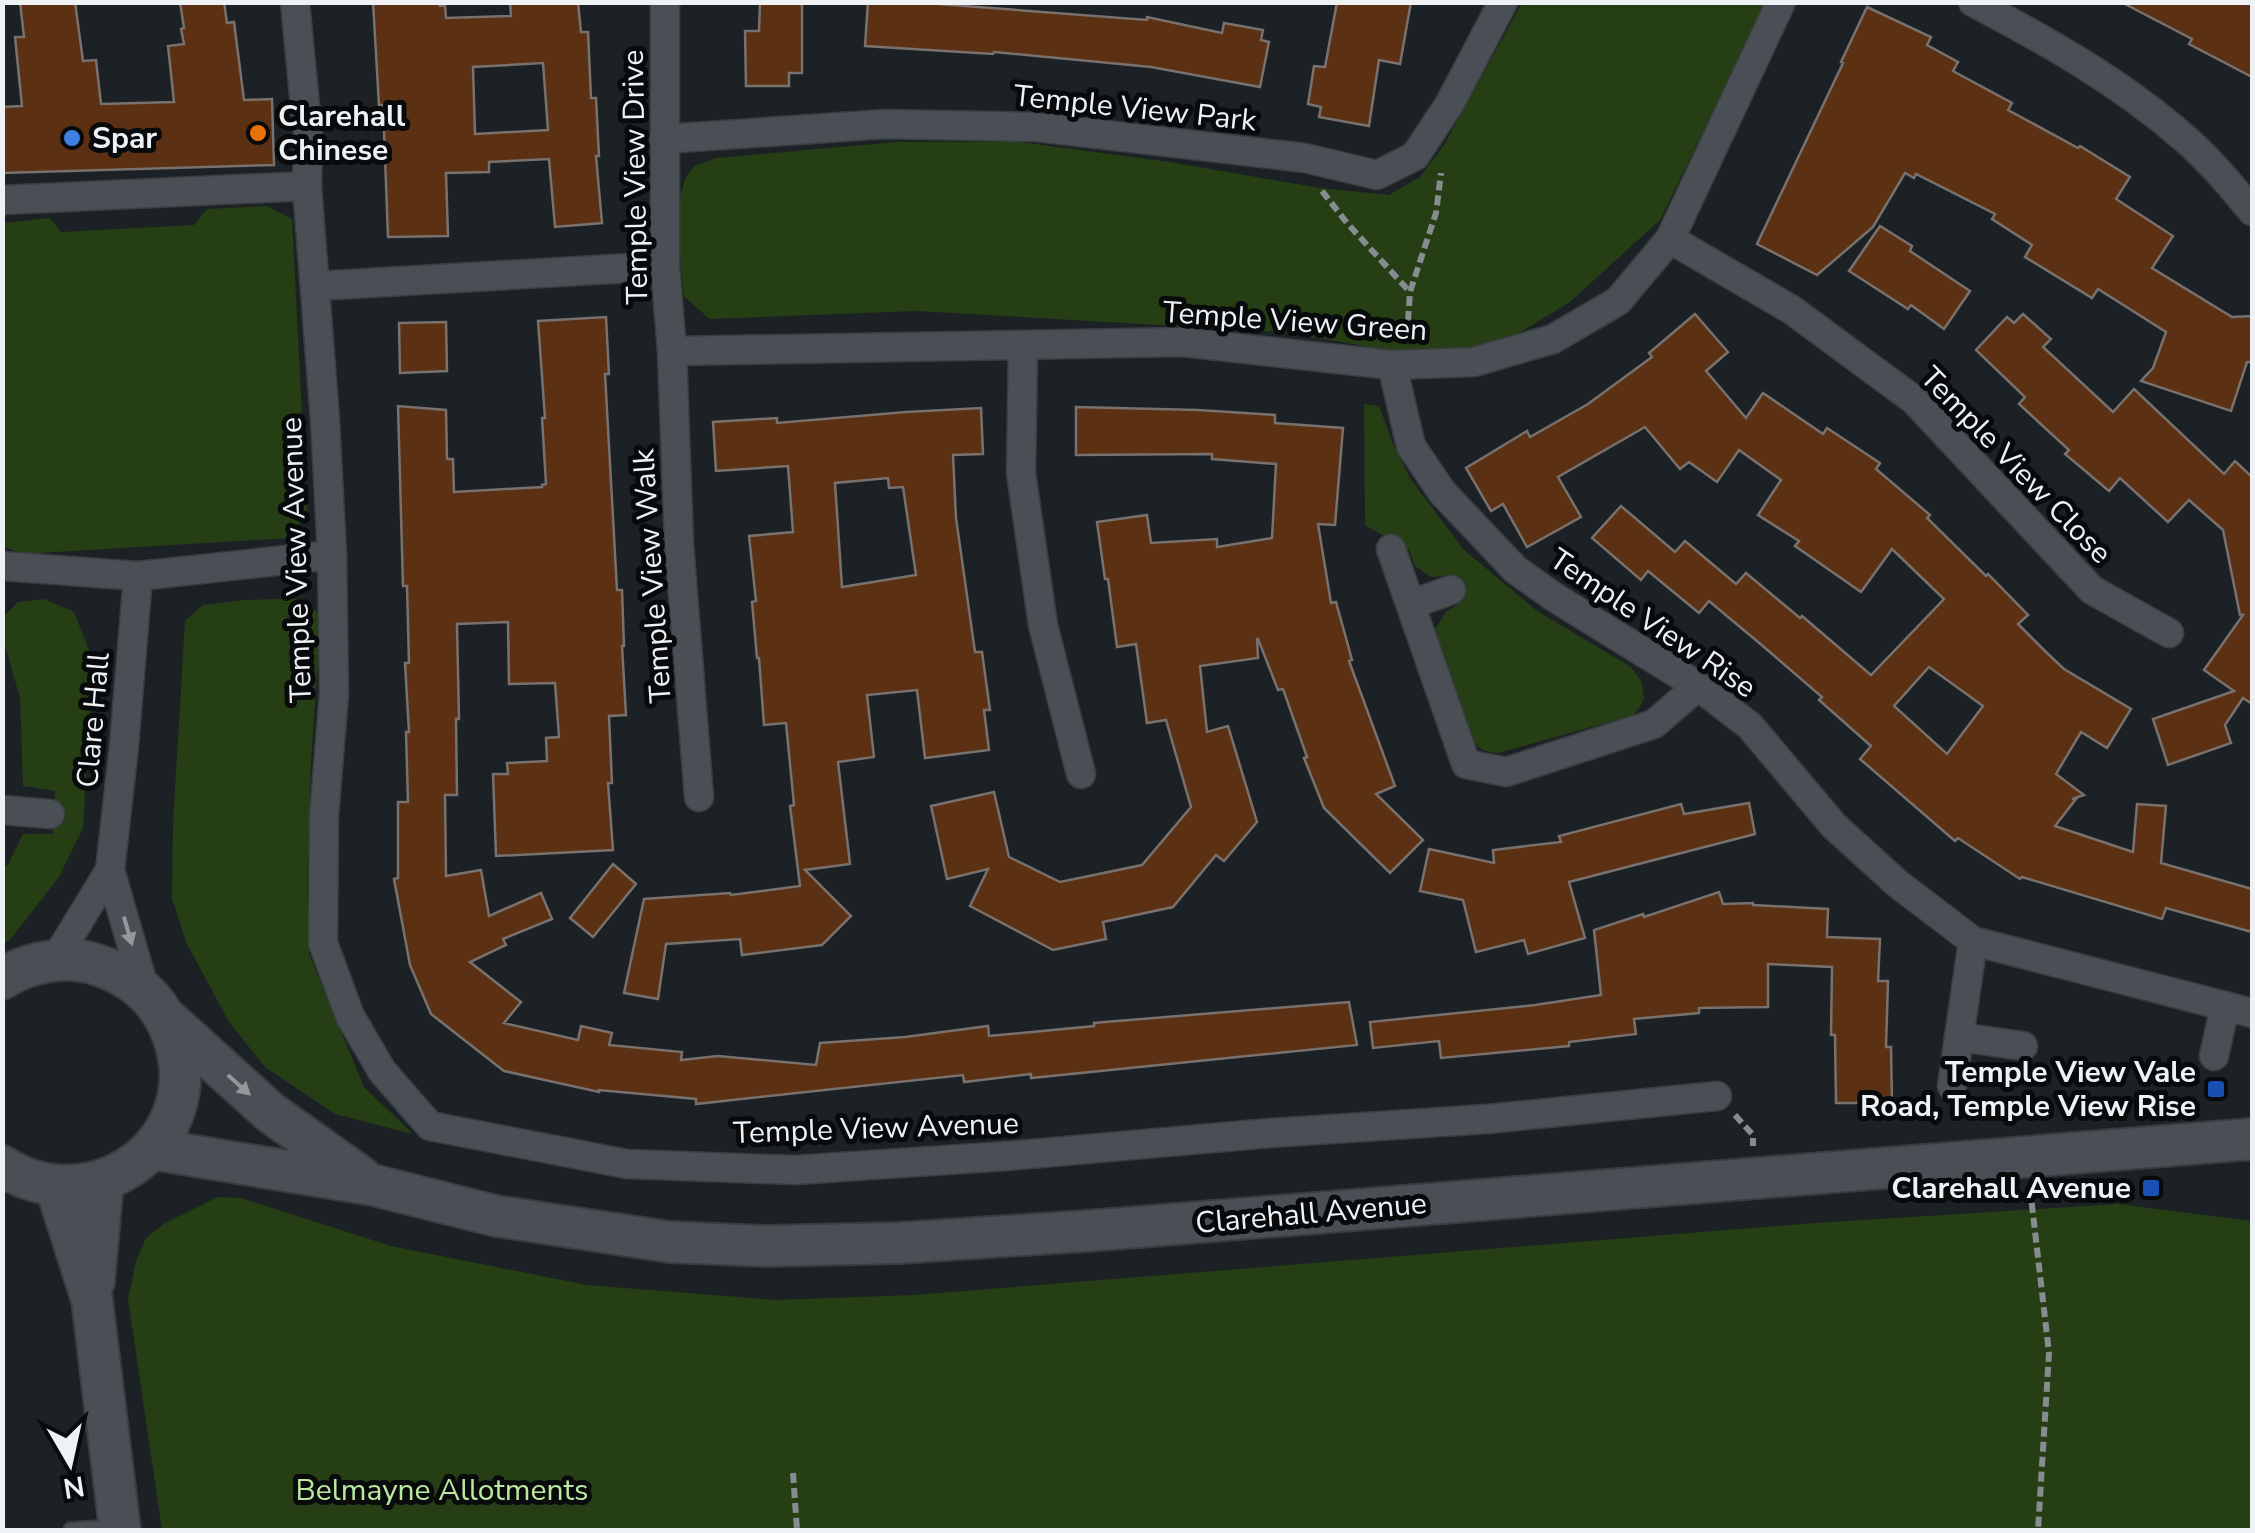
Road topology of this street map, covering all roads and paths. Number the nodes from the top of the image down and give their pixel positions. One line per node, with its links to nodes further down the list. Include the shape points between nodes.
1 (295, 2): 9 (street, Temple View Avenue)
2 (665, 2): 6 (street, Temple View Drive)
3 (1503, 2): 7 (street, Temple View Park, via 1416,156 1377,175)
4 (1780, 2): 12 (street, Temple View Green)
5 (1973, 2): 11 (street, via 2124,90 2186,140)
6 (664, 139): 7 (street, Temple View Park, via 885,124 1037,127); 13 (street, Temple View Drive)
7 (1305, 158): 15 (path, via 1347,223)
8 (1442, 162): 15 (path, via 1436,214)
9 (307, 186): 10 (street); 14 (street, Temple View Avenue)
10 (2, 200)
11 (2252, 211)
12 (1670, 239): 18 (street, Temple View Green, via 1618,301 1553,339 1474,362); 25 (street, Temple View Close, via 1792,310 1914,400 2092,590)
13 (665, 266): 14 (street); 17 (street, Temple View Drive)
14 (316, 286): 20 (street, Temple View Avenue)
15 (1410, 292): 18 (path, via 1406,352)
16 (1022, 345): 17 (street, Temple View Green); 18 (street, Temple View Green, via 1182,342); 27 (street, via 1021,473 1043,625)
17 (672, 351): 28 (street, Temple View Walk, via 679,544)
18 (1392, 366): 26 (street, Temple View Rise, via 1412,446 1442,492 1516,570)
19 (1391, 549): 24 (street)
20 (332, 556): 22 (street); 41 (street, Temple View Avenue, via 334,694 323,943 350,1016 382,1071 430,1126 627,1164 795,1170)
21 (2, 566): 22 (street)
22 (138, 576): 31 (street, Clare Hall)
23 (1451, 590): 24 (street)
24 (1412, 604): 26 (street, via 1466,764 1506,772 1654,724)
25 (2169, 633)
26 (1698, 686): 32 (street, Temple View Rise, via 1750,726 1834,826)
27 (1081, 774)
28 (700, 797)
29 (2, 810): 30 (street)
30 (50, 814)
31 (110, 870): 33 (street, Clare Hall); 35 (street, Clare Hall, one-way to 35)
32 (1973, 942): 36 (street, Temple View Rise); 37 (street)
33 (54, 960): 34 (main road); 35 (main road, Clarehall Avenue, via 118,972)
34 (4, 977)
35 (156, 1005): 43 (main road, via 179,1052 180,1087); 48 (main road, Clarehall Avenue, one-way to 48, via 270,1113)
36 (2239, 1010): 39 (street, Temple View Rise)
37 (1960, 1036): 38 (street); 40 (street)
38 (2022, 1046)
39 (2214, 1056)
40 (1952, 1086)
41 (1717, 1096): 46 (path, via 1752,1134)
42 (2252, 1138): 44 (main road, Clarehall Avenue)
43 (152, 1149): 47 (main road); 48 (main road, Clarehall Avenue)
44 (2027, 1158): 46 (main road, Clarehall Avenue); 55 (path, via 2048,1353)
45 (2, 1166): 49 (main road)
46 (1756, 1176): 48 (main road, Clarehall Avenue, via 1100,1230 766,1246 670,1242 496,1216)
47 (103, 1181): 49 (main road); 50 (main road)
48 (373, 1185)
49 (56, 1186): 50 (main road)
50 (92, 1300): 52 (main road)
51 (793, 1473): 54 (path)
52 (120, 1529): 53 (lane)
53 (72, 1530)
54 (797, 1530)
55 (2038, 1530)

